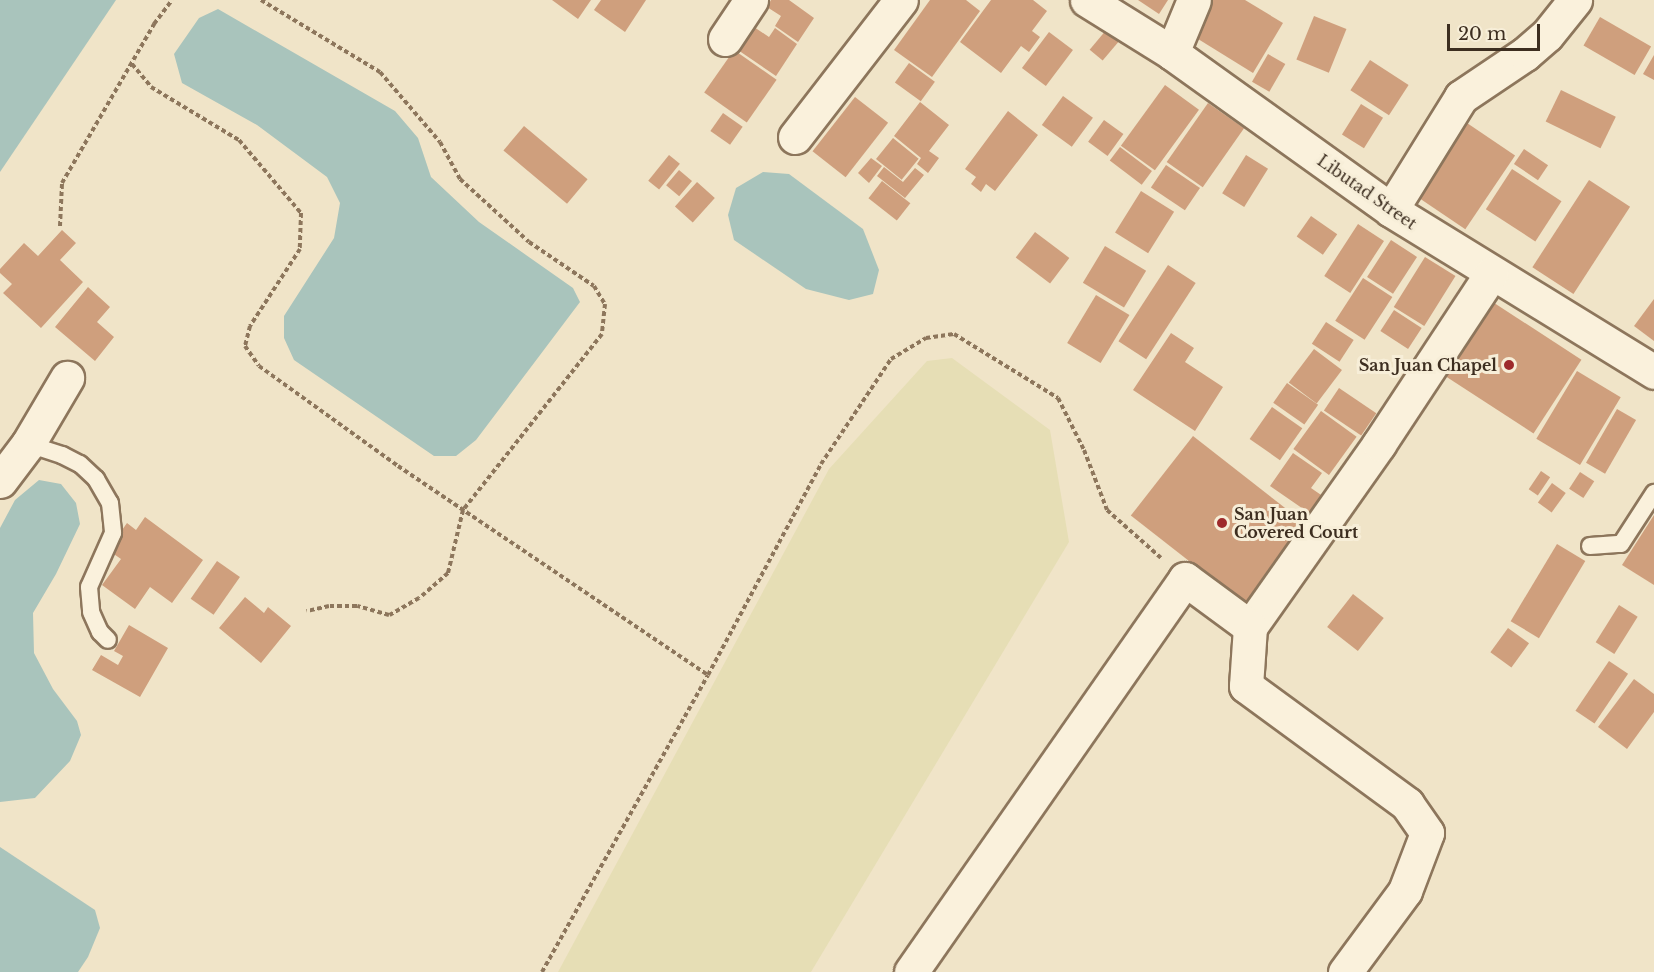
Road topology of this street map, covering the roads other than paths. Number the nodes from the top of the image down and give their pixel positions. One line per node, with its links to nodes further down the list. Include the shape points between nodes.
1 (751, 0): 6 (street)
2 (901, 0): 8 (street)
3 (1088, 0): 7 (street, Libutad Street)
4 (1194, 0): 7 (street)
5 (1575, 0): 9 (street, via 1547,35 1525,54 1461,97)
6 (724, 39)
7 (1172, 53): 9 (street, Libutad Street)
8 (795, 136)
9 (1390, 210): 10 (street, Libutad Street)
10 (1491, 274): 11 (street, Libutad Street); 17 (street, via 1379,444)
11 (1654, 372)
12 (67, 378): 13 (street)
13 (28, 444): 14 (street); 18 (lane, via 80,464 96,479 110,502 113,533 89,587 91,612)
14 (0, 482)
15 (1654, 493): 16 (lane, via 1621,544)
16 (1590, 546)
17 (1250, 627): 19 (street, via 1185,579); 20 (street, via 1246,686 1407,804 1427,833 1405,891)
18 (108, 640)
19 (911, 972)
20 (1345, 972)

